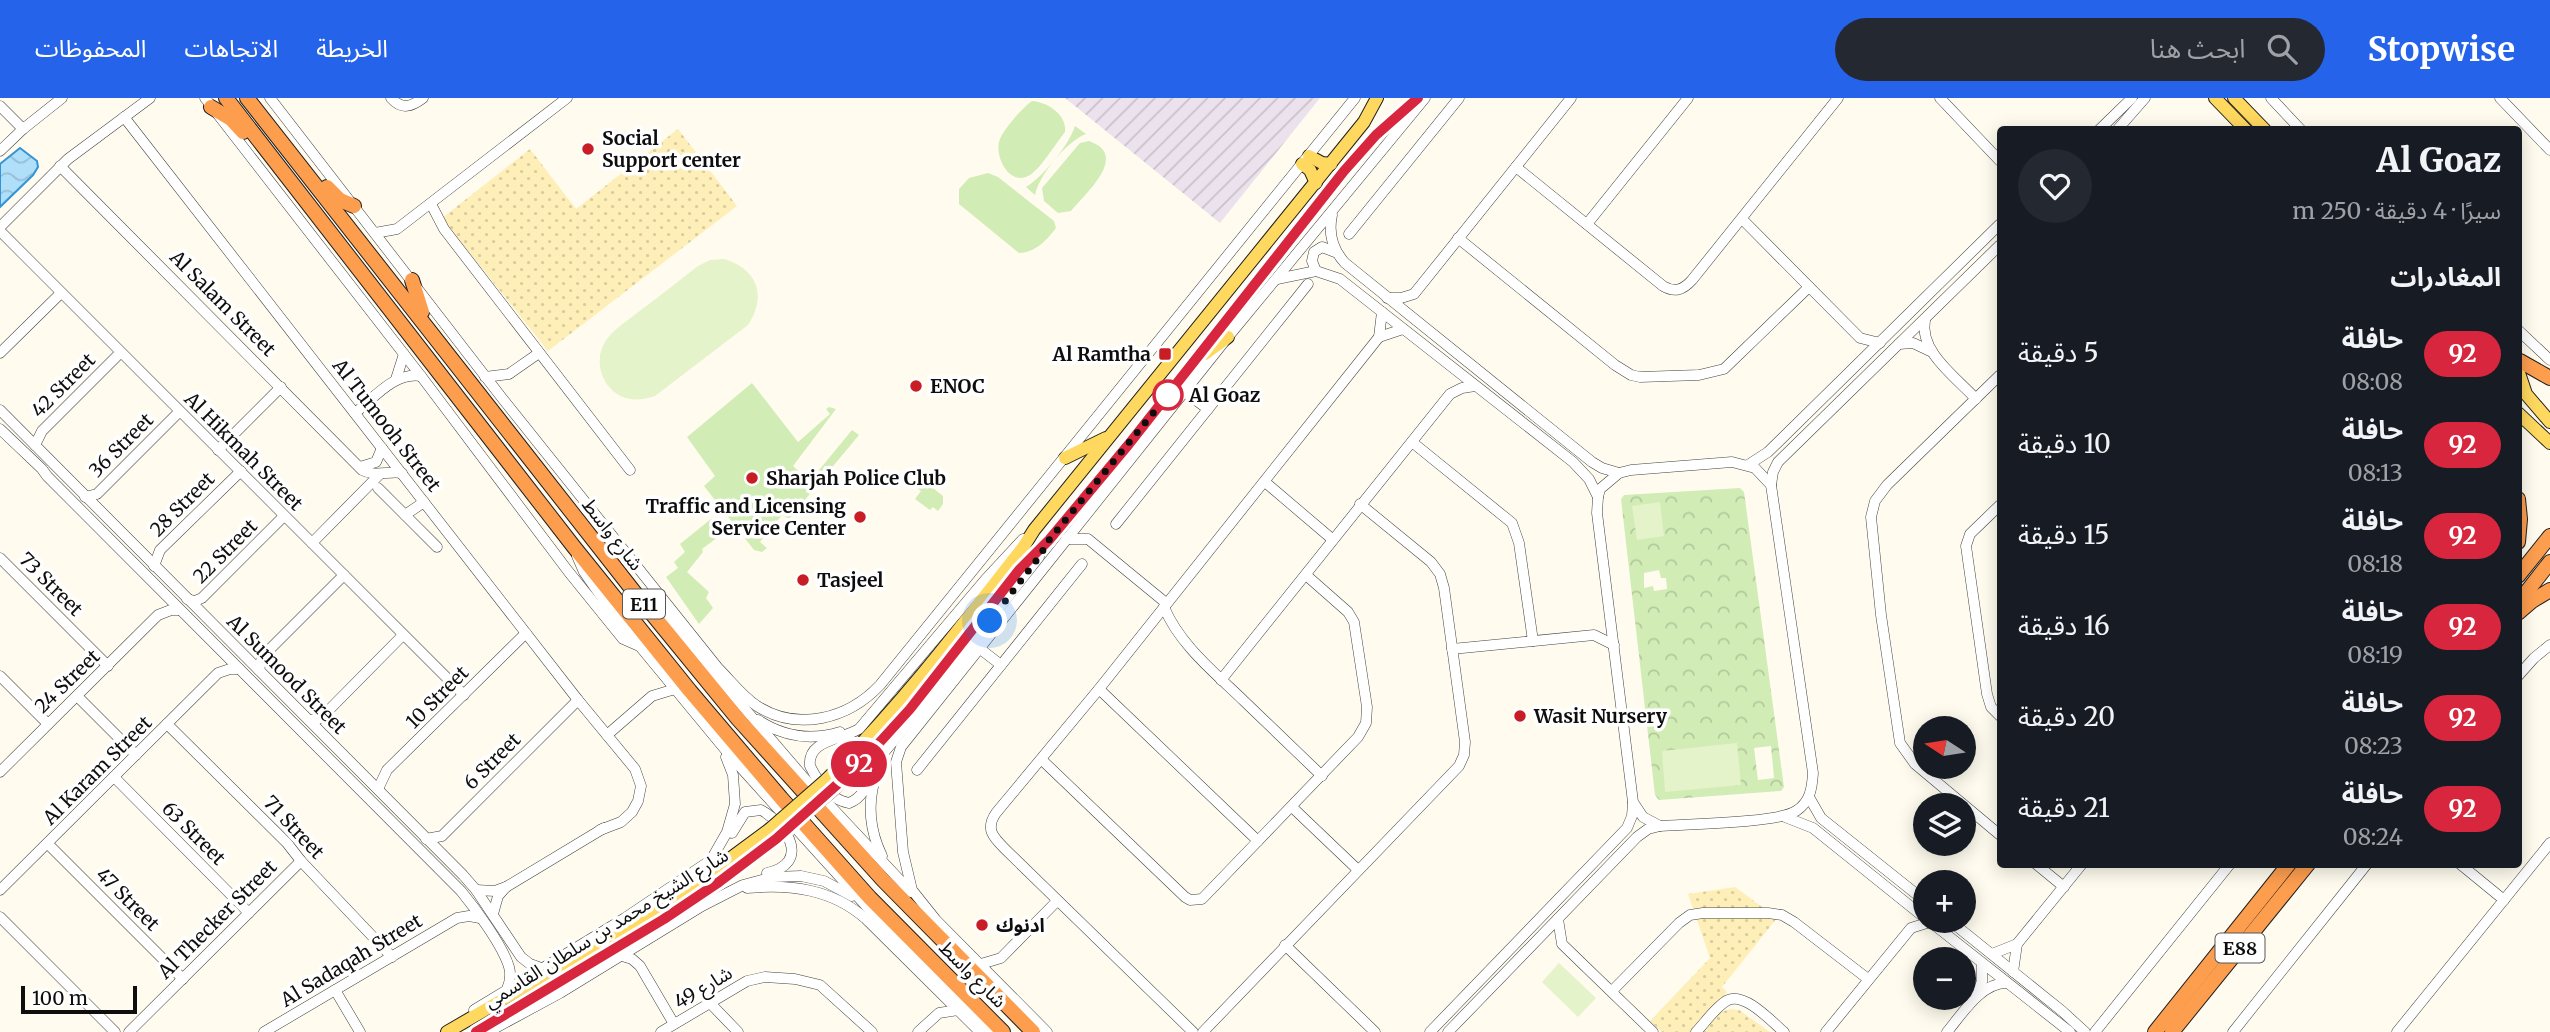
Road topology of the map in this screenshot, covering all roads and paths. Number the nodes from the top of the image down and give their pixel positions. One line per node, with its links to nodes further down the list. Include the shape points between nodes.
1 (62, 98): 32 (street)
2 (150, 98): 26 (street)
3 (226, 98): 38 (highway, شارع واسط / E11)
4 (247, 98): 33 (highway, شارع واسط / E11)
5 (270, 98): 44 (street)
6 (391, 98): 7 (street, via 405,107)
7 (423, 98)
8 (567, 98): 43 (street)
9 (1355, 98): 37 (street)
10 (1377, 98): 39 (main road, شارع الشيخ محمد بن سلطان القاسمي)
11 (1418, 98): 81 (main road, شارع الشيخ محمد بن سلطان القاسمي, via 1344,171)
12 (1425, 98): 45 (street)
13 (1459, 98): 52 (street)
14 (1571, 98): 41 (street)
15 (1688, 98): 47 (street)
16 (1838, 98): 46 (street)
17 (1940, 98): 36 (street)
18 (2132, 98): 27 (street)
19 (2145, 98): 28 (street)
20 (2215, 98): 29 (main road)
21 (2234, 98): 30 (main road)
22 (2271, 98): 31 (street)
23 (2500, 98): 34 (street)
24 (208, 103): 38 (highway, via 235,122 265,159); 80 (street)
25 (0, 106): 32 (street)
26 (124, 117): 40 (street); 102 (street, Al Tumooh Street)
27 (2103, 126)
28 (2121, 126)
29 (2242, 126)
30 (2260, 126)
31 (2297, 126)
32 (23, 129): 35 (street)
33 (286, 149): 44 (highway, via 300,153 334,196); 68 (highway, شارع واسط / E11)
34 (2550, 150)
35 (0, 152)
36 (1997, 158)
37 (1305, 160): 39 (main road); 42 (main road); 115 (street)
38 (278, 164): 145 (highway, شارع واسط / E11)
39 (1331, 164): 42 (main road, شارع الشيخ محمد بن سلطان القاسمي)
40 (60, 166): 49 (street); 94 (street, Al Salam Street)
41 (1516, 167): 47 (street); 53 (street)
42 (1316, 183): 106 (main road, شارع الشيخ محمد بن سلطان القاسمي)
43 (431, 204): 50 (street); 78 (street, via 442,226)
44 (354, 206): 51 (street)
45 (1333, 213): 56 (street, via 1330,237); 58 (street)
46 (1742, 219): 47 (street, via 1692,280 1676,290 1663,286); 61 (street)
47 (1587, 224)
48 (1997, 227): 74 (street)
49 (0, 229): 62 (street, Al Hikmah Street)
50 (397, 229): 51 (street); 55 (street)
51 (375, 233): 55 (street)
52 (1349, 234)
53 (1458, 238): 61 (street, via 1615,365 1640,377 1699,376 1724,369); 63 (street)
54 (1997, 248): 67 (street)
55 (389, 252): 59 (street)
56 (1336, 252): 57 (street, via 1322,247 1314,252); 64 (street)
57 (1316, 271): 58 (street); 65 (street, via 1336,276)
58 (1276, 279): 71 (street)
59 (412, 280): 68 (highway); 88 (street)
60 (1308, 284): 99 (street)
61 (1809, 287): 73 (street)
62 (61, 293): 76 (street); 77 (street, Al Hikmah Street)
63 (1414, 294): 64 (street); 66 (street)
64 (1387, 298): 66 (street)
65 (1382, 312): 69 (street); 72 (street)
66 (1412, 318): 114 (street)
67 (1925, 320): 75 (street); 79 (street, via 1925,340)
68 (427, 327): 155 (highway, شارع واسط / E11)
69 (1403, 329): 72 (street); 84 (street)
70 (2522, 335): 82 (street)
71 (1228, 337): 81 (main road); 95 (street)
72 (1379, 337): 125 (street)
73 (1860, 338): 74 (street); 83 (street)
74 (1880, 343): 83 (street)
75 (1899, 344): 79 (street, via 1920,345); 111 (street)
76 (0, 353)
77 (120, 353): 101 (street, Al Hikmah Street); 110 (street, 42 Street, via 41,431)
78 (539, 353): 86 (street); 120 (street)
79 (1933, 353): 98 (street)
80 (404, 355): 87 (street); 92 (street)
81 (1196, 360): 141 (main road, شارع الشيخ محمد بن سلطان القاسمي)
82 (2550, 360)
83 (1861, 362): 107 (street)
84 (1451, 367): 93 (street); 96 (street)
85 (2522, 367): 91 (highway)
86 (509, 374): 88 (street); 97 (street)
87 (421, 376): 92 (street); 170 (street, via 568,571 624,639)
88 (485, 377): 97 (street)
89 (1997, 378): 98 (street)
90 (2522, 378): 104 (main road, via 2526,394)
91 (2550, 378)
92 (396, 379): 102 (street)
93 (1475, 386): 96 (street); 116 (street)
94 (281, 387): 113 (street); 118 (street, Al Salam Street)
95 (1186, 393): 99 (street); 133 (street)
96 (1450, 394): 108 (street)
97 (502, 398): 177 (street)
98 (1976, 398): 216 (street, via 1887,485 1875,501 1871,517 1900,743 1909,759)
99 (1208, 409): 136 (street)
100 (0, 411): 110 (street, Al Sumood Street)
101 (179, 412): 113 (street, Al Hikmah Street); 128 (street, 36 Street, via 97,494)
102 (355, 413): 112 (street, Al Tumooh Street)
103 (2522, 417): 109 (main road)
104 (2550, 422)
105 (0, 429): 119 (street, Al Sumood Street)
106 (1115, 432): 115 (main road); 137 (main road, شارع الشيخ محمد بن سلطان القاسمي)
107 (1786, 434): 111 (street); 117 (street)
108 (1412, 442): 131 (street); 167 (street, via 1512,523)
109 (2550, 443)
110 (35, 445): 128 (street, Al Sumood Street)
111 (1795, 446): 126 (street, via 1775,467)
112 (382, 448): 118 (street, via 376,462); 122 (street, Al Tumooh Street)
113 (218, 450): 121 (street, Al Hikmah Street)
114 (1582, 454): 116 (street); 123 (street)
115 (1065, 458): 178 (street)
116 (1573, 462): 129 (street)
117 (1748, 466): 123 (street, via 1732,462); 126 (street)
118 (359, 467): 124 (street)
119 (42, 469): 128 (street, via 69,495); 153 (street, Al Sumood Street)
120 (630, 470)
121 (240, 471): 135 (street, Al Hikmah Street); 149 (street, 28 Street, via 160,550)
122 (402, 473): 124 (street); 130 (street, Al Tumooh Street)
123 (1619, 473): 129 (street, via 1605,483)
124 (381, 474): 143 (street)
125 (1265, 482): 140 (street); 159 (street)
126 (1771, 485): 210 (street, via 1812,773)
127 (378, 488): 134 (street)
128 (82, 494): 149 (street, Al Sumood Street)
129 (1598, 497): 163 (street)
130 (424, 502): 134 (street); 164 (street, Al Tumooh Street)
131 (1360, 505): 140 (street); 172 (street, via 1436,567 1443,581)
132 (1997, 508): 194 (street, via 1970,534 1966,547 1986,694)
133 (1087, 513): 139 (street); 142 (street)
134 (405, 515): 144 (street)
135 (284, 516): 143 (street, Al Hikmah Street); 157 (street, 22 Street, via 202,598 195,601)
136 (1116, 524)
137 (1034, 530): 186 (street, via 985,580); 208 (main road, شارع الشيخ محمد بن سلطان القاسمي, via 901,702)
138 (2550, 536): 150 (highway)
139 (1066, 539): 142 (street); 171 (street)
140 (1332, 539): 152 (street)
141 (1049, 540): 174 (street); 208 (main road, شارع الشيخ محمد بن سلطان القاسمي, via 1019,570 910,709 859,765)
142 (1094, 542): 159 (street)
143 (312, 543): 151 (street, Al Hikmah Street)
144 (437, 547)
145 (574, 547): 170 (street, via 592,584); 308 (highway, شارع واسط / E11, via 790,808 870,898)
146 (0, 558): 176 (street, 73 Street)
147 (2550, 562): 158 (highway)
148 (1082, 564): 175 (street)
149 (154, 566): 157 (street, Al Sumood Street)
150 (2522, 571)
151 (344, 575): 165 (street, Al Hikmah Street); 180 (street, via 265,654)
152 (1306, 575): 185 (street); 206 (street, via 1354,622 1367,708 1358,737)
153 (152, 582): 156 (street, Al Sumood Street); 157 (street, via 156,577)
154 (2550, 590): 161 (highway)
155 (635, 593): 177 (street, via 661,611); 309 (highway, شارع واسط / E11, via 796,785)
156 (164, 595): 160 (street, Al Sumood Street); 162 (street, 24 Street)
157 (184, 596): 180 (street, Al Sumood Street)
158 (2522, 598)
159 (1165, 605): 185 (street, via 1179,634); 187 (street)
160 (180, 610): 162 (street); 173 (street, Al Sumood Street)
161 (2522, 610)
162 (158, 615): 176 (street, 24 Street)
163 (1610, 619): 166 (street); 168 (street)
164 (526, 633): 189 (street, 10 Street); 192 (street, Al Tumooh Street)
165 (403, 635): 189 (street, Al Hikmah Street); 195 (street, via 322,717)
166 (1594, 635): 167 (street); 168 (street)
167 (1533, 641): 172 (street)
168 (1614, 645): 211 (street)
169 (2550, 645): 182 (street)
170 (639, 646): 181 (street)
171 (979, 648): 174 (street); 175 (street); 243 (street, via 905,740 896,761 904,865)
172 (1452, 649): 233 (street, via 1465,748 1462,761)
173 (223, 653): 179 (street, Al Sumood Street); 183 (street)
174 (964, 655): 201 (street)
175 (1002, 665): 204 (street)
176 (108, 666): 190 (street, 24 Street)
177 (713, 667): 178 (street, via 757,706 800,720 833,716 854,707); 193 (street)
178 (894, 667): 186 (street)
179 (239, 669): 183 (street); 242 (street, Al Sumood Street)
180 (259, 670): 195 (street, Al Sumood Street)
181 (659, 670): 188 (street); 191 (street, via 659,684)
182 (2522, 672)
183 (218, 673): 198 (street, Al Karam Street)
184 (0, 676): 197 (street)
185 (1222, 680): 206 (street)
186 (895, 689): 196 (street)
187 (1099, 689): 203 (street); 219 (street)
188 (675, 690): 191 (street); 199 (street)
189 (464, 695): 209 (street, 10 Street, via 387,770)
190 (77, 696): 197 (street, 24 Street); 202 (street)
191 (652, 696): 200 (street)
192 (578, 700): 200 (street, Al Tumooh Street); 218 (street, 6 Street, via 442,836)
193 (747, 712): 196 (street, via 780,732 810,737 831,735); 234 (street)
194 (1997, 713)
195 (309, 720): 209 (street, Al Sumood Street)
196 (866, 721): 201 (street, via 849,735 819,745 811,755 813,773 837,800 849,803 862,797 876,762)
197 (48, 724): 205 (street, 24 Street)
198 (167, 724): 202 (street, Al Karam Street); 225 (street, 71 Street)
199 (710, 733): 224 (street, via 728,760 735,790 730,825); 246 (street)
200 (607, 735): 236 (street, Al Tumooh Street, via 639,780 638,801 627,818)
201 (895, 740): 234 (street, via 877,771 870,818 875,842)
202 (136, 755): 207 (street, Al Karam Street)
203 (1042, 760): 219 (street, via 1190,900 1202,899); 245 (street, via 996,813 990,830)
204 (917, 770)
205 (0, 772)
206 (1322, 776): 212 (street)
207 (114, 777): 223 (street, Al Karam Street); 250 (street, 63 Street)
208 (830, 785): 217 (main road, شارع الشيخ محمد بن سلطان القاسمي, bridge)
209 (378, 789): 218 (street, Al Sumood Street)
210 (1809, 797): 213 (street); 215 (street, via 1821,818)
211 (1633, 802): 214 (street, via 1643,817); 221 (street, via 1630,822)
212 (1292, 807): 219 (street); 233 (street)
213 (1785, 817): 214 (street); 220 (street, via 1807,824)
214 (1660, 826): 235 (street, via 1642,832)
215 (1837, 830): 220 (street); 241 (street)
216 (1997, 832)
217 (773, 834): 295 (main road, شارع الشيخ محمد بن سلطان القاسمي, via 674,900); 301 (main road, شارع الشيخ محمد بن سلطان القاسمي, via 680,909)
218 (426, 839): 240 (street, Al Sumood Street)
219 (1258, 841)
220 (1829, 841): 247 (street)
221 (1612, 843): 235 (street, via 1617,848); 315 (street)
222 (2550, 843): 244 (street)
223 (48, 844): 239 (street, Al Karam Street); 277 (street, 47 Street)
224 (711, 860): 248 (street, via 723,849 741,816 753,809 771,816 792,846 790,860 783,867 732,884); 275 (street)
225 (301, 861): 250 (street, Al Thecker Street); 268 (street, 71 Street)
226 (2041, 868): 237 (street)
227 (2079, 868): 237 (street)
228 (2227, 868): 293 (street)
229 (2286, 868): 326 (highway, E88)
230 (2305, 868): 327 (highway, E88)
231 (2364, 868): 328 (street)
232 (2465, 868): 244 (street)
233 (1357, 869): 264 (street)
234 (894, 874): 243 (street)
235 (1602, 874): 255 (street)
236 (506, 887): 240 (street); 251 (street)
237 (2064, 887): 263 (street)
238 (733, 889): 246 (street, via 773,877 801,876 832,884); 248 (street); 267 (street, via 787,887 828,896 859,913)
239 (0, 890)
240 (477, 890): 251 (street, Al Sumood Street)
241 (1913, 891)
242 (467, 898): 253 (street); 254 (street, Al Sumood Street)
243 (918, 900): 271 (street)
244 (2504, 900): 329 (street)
245 (1057, 901): 270 (street); 312 (street)
246 (863, 903): 259 (street)
247 (1909, 905): 249 (street); 256 (street)
248 (702, 906): 261 (street)
249 (1913, 908)
250 (249, 913): 277 (street, Al Thecker Street)
251 (493, 914): 269 (street, Al Sumood Street)
252 (0, 917): 297 (street)
253 (457, 918): 254 (street); 268 (street, Al Sadaqah Street)
254 (480, 918): 273 (street, Al Sumood Street)
255 (1558, 919): 260 (street); 262 (street)
256 (1911, 928): 278 (street)
257 (1944, 933): 272 (street)
258 (1965, 933): 265 (street)
259 (897, 940): 267 (street); 307 (street)
260 (1537, 940): 262 (street); 316 (street)
261 (642, 944): 266 (street); 274 (street)
262 (1562, 944): 284 (street)
263 (2017, 944): 265 (street); 276 (street)
264 (1285, 945): 313 (street); 314 (street)
265 (1992, 954): 276 (street)
266 (622, 956): 274 (street); 302 (street)
267 (902, 956): 282 (street)
268 (392, 957): 283 (street, Al Sadaqah Street)
269 (521, 957): 273 (street, via 518,968); 275 (street, Al Sumood Street)
270 (1001, 958): 271 (street); 280 (street)
271 (981, 964): 280 (street)
272 (1982, 964): 279 (street); 285 (street, via 1982,982)
273 (508, 965): 281 (street)
274 (640, 966): 294 (street)
275 (541, 968): 281 (street)
276 (2013, 972): 290 (street)
277 (183, 979): 298 (street, Al Thecker Street)
278 (1868, 979): 284 (street, via 1782,915 1703,913 1684,918); 320 (street)
279 (2006, 983): 286 (street, via 1987,988); 292 (street)
280 (1000, 984): 310 (street); 311 (street)
281 (507, 989): 295 (street)
282 (937, 989): 288 (street); 291 (street, via 939,1000)
283 (335, 990): 299 (street, Al Sadaqah Street); 300 (street)
284 (1612, 991): 317 (street)
285 (1976, 992)
286 (1976, 998)
287 (710, 1003): 294 (street, شارع 49); 296 (street, شارع 49, via 765,976 813,982); 304 (street)
288 (958, 1010): 291 (street); 306 (street)
289 (1965, 1010): 321 (street)
290 (2063, 1012): 292 (street); 293 (street, via 2087,1024); 324 (street)
291 (933, 1016): 305 (street)
292 (2054, 1021): 322 (street); 323 (street)
293 (2104, 1022): 325 (street)
294 (674, 1024): 303 (street, شارع 49)
295 (449, 1031)
296 (868, 1031)
297 (115, 1032)
298 (129, 1032)
299 (264, 1032)
300 (360, 1032)
301 (476, 1032)
302 (488, 1032)
303 (661, 1032)
304 (738, 1032)
305 (918, 1032)
306 (980, 1032)
307 (992, 1032)
308 (1003, 1032)
309 (1033, 1032)
310 (1047, 1032)
311 (1056, 1032)
312 (1193, 1032)
313 (1203, 1032)
314 (1375, 1032)
315 (1430, 1032)
316 (1448, 1032)
317 (1653, 1032)
318 (1696, 1032): 319 (street, via 1726,1001 1735,998 1746,1001)
319 (1784, 1032)
320 (1826, 1032)
321 (1947, 1032)
322 (2063, 1032)
323 (2070, 1032)
324 (2085, 1032)
325 (2095, 1032)
326 (2155, 1032)
327 (2172, 1032)
328 (2233, 1032)
329 (2397, 1032)

